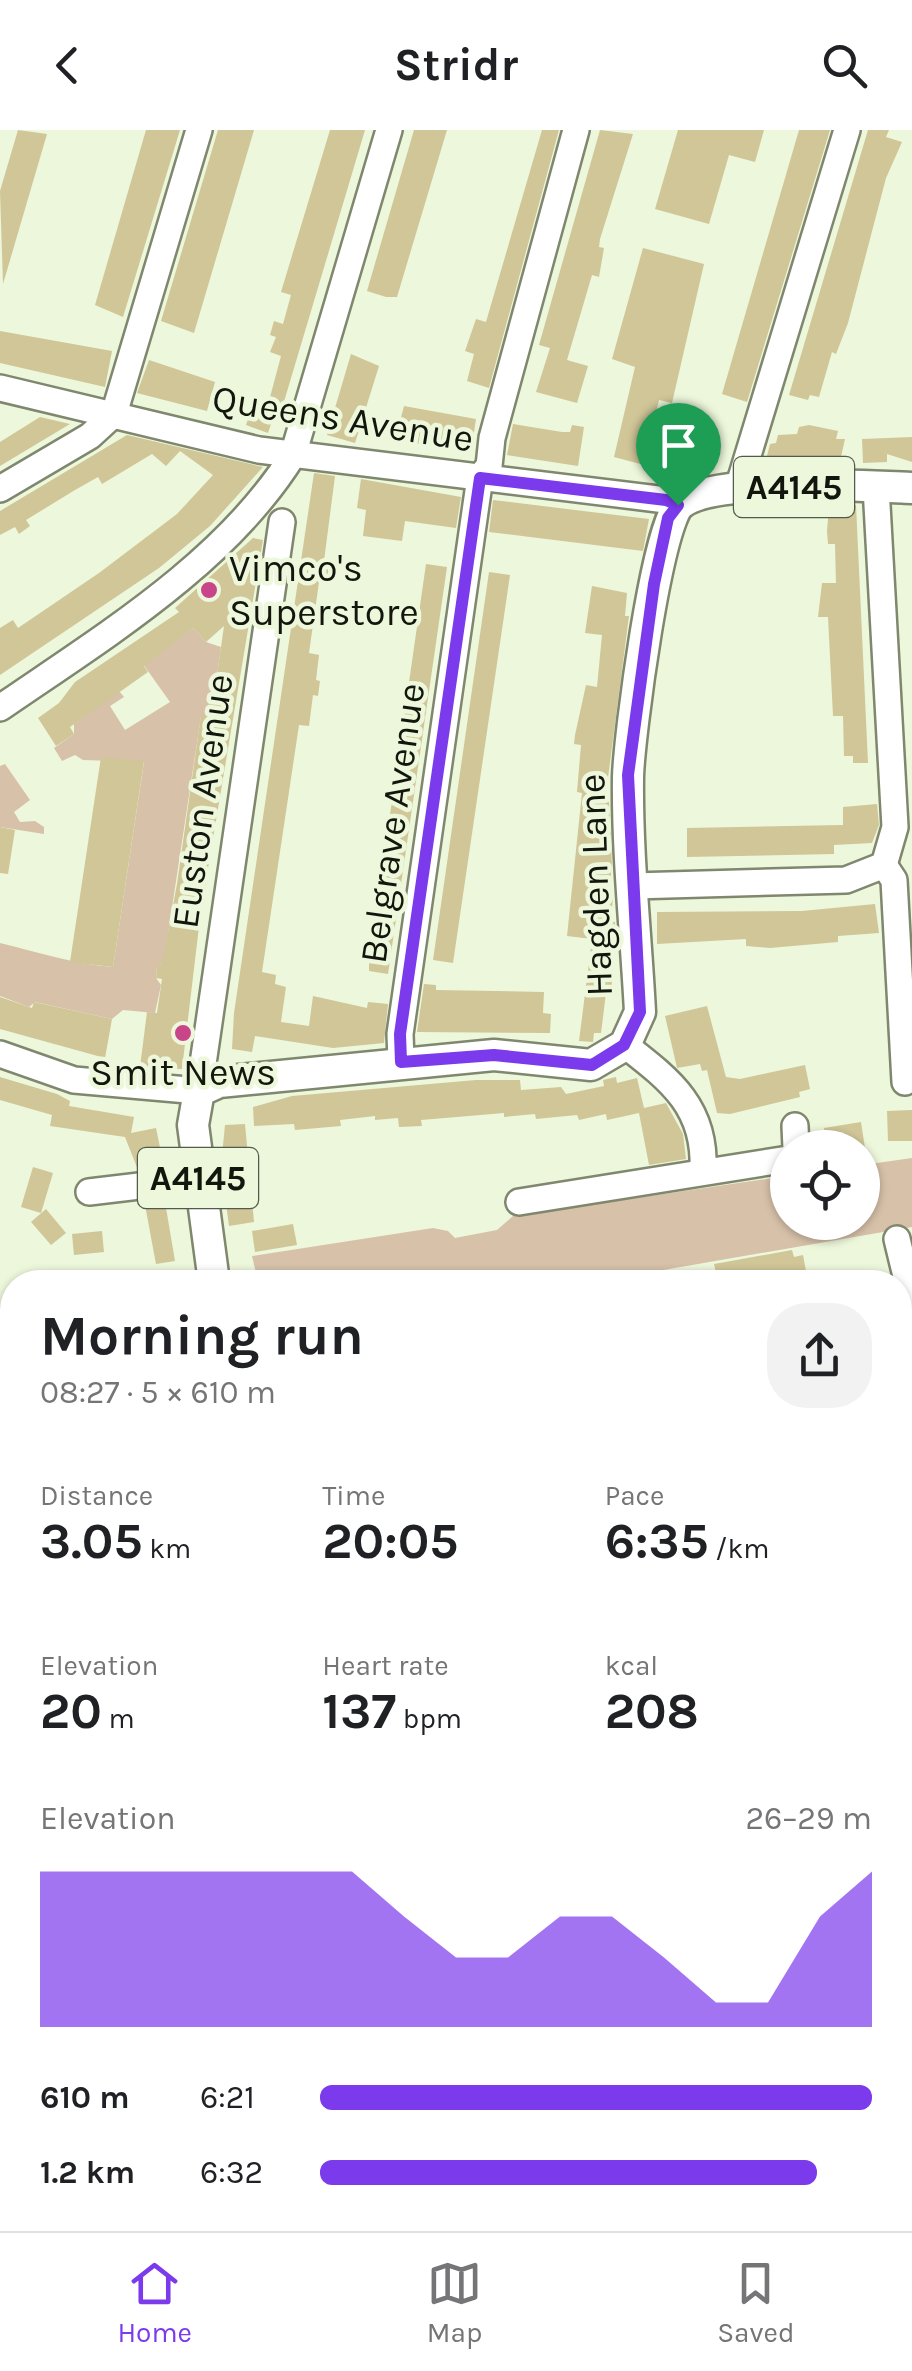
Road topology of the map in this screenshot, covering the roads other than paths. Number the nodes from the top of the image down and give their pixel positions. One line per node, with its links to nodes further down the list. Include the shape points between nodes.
1 (199, 130): 6 (street)
2 (388, 130): 7 (street)
3 (576, 130): 8 (street, Belgrave Avenue, via 489,466)
4 (846, 130): 10 (street)
5 (0, 388): 6 (street, Queens Avenue)
6 (114, 414): 7 (street, Queens Avenue); 12 (street, via 90,436)
7 (293, 455): 8 (street, Queens Avenue); 15 (street, via 271,491 177,581)
8 (480, 478): 13 (street, Queens Avenue); 19 (street, Belgrave Avenue)
9 (876, 487): 10 (main road, A4145); 11 (main road, A4145); 16 (street, via 895,827)
10 (738, 488): 13 (main road, A4145, via 696,494)
11 (912, 488)
12 (0, 489)
13 (678, 505): 17 (main road, Hagden Lane / A4145, via 668,518 654,584 628,775)
14 (282, 522): 22 (street, Euston Avenue)
15 (0, 708)
16 (884, 865): 17 (street, via 846,880); 21 (street, via 894,880)
17 (633, 886): 18 (main road, Hagden Lane / A4145, via 640,1012)
18 (624, 1045): 19 (main road, Hagden Lane, via 592,1065); 24 (street, via 681,1091 691,1108)
19 (400, 1048): 22 (main road, Hagden Lane)
20 (0, 1054): 22 (street, Hagden Lane, via 74,1080)
21 (905, 1082)
22 (199, 1090): 25 (main road, A4145, via 193,1125)
23 (770, 1161): 24 (street)
24 (703, 1170): 27 (street)
25 (198, 1179): 26 (street); 29 (main road, A4145)
26 (89, 1192)
27 (519, 1202)
28 (896, 1238): 30 (street)
29 (212, 1270)
30 (904, 1270)

